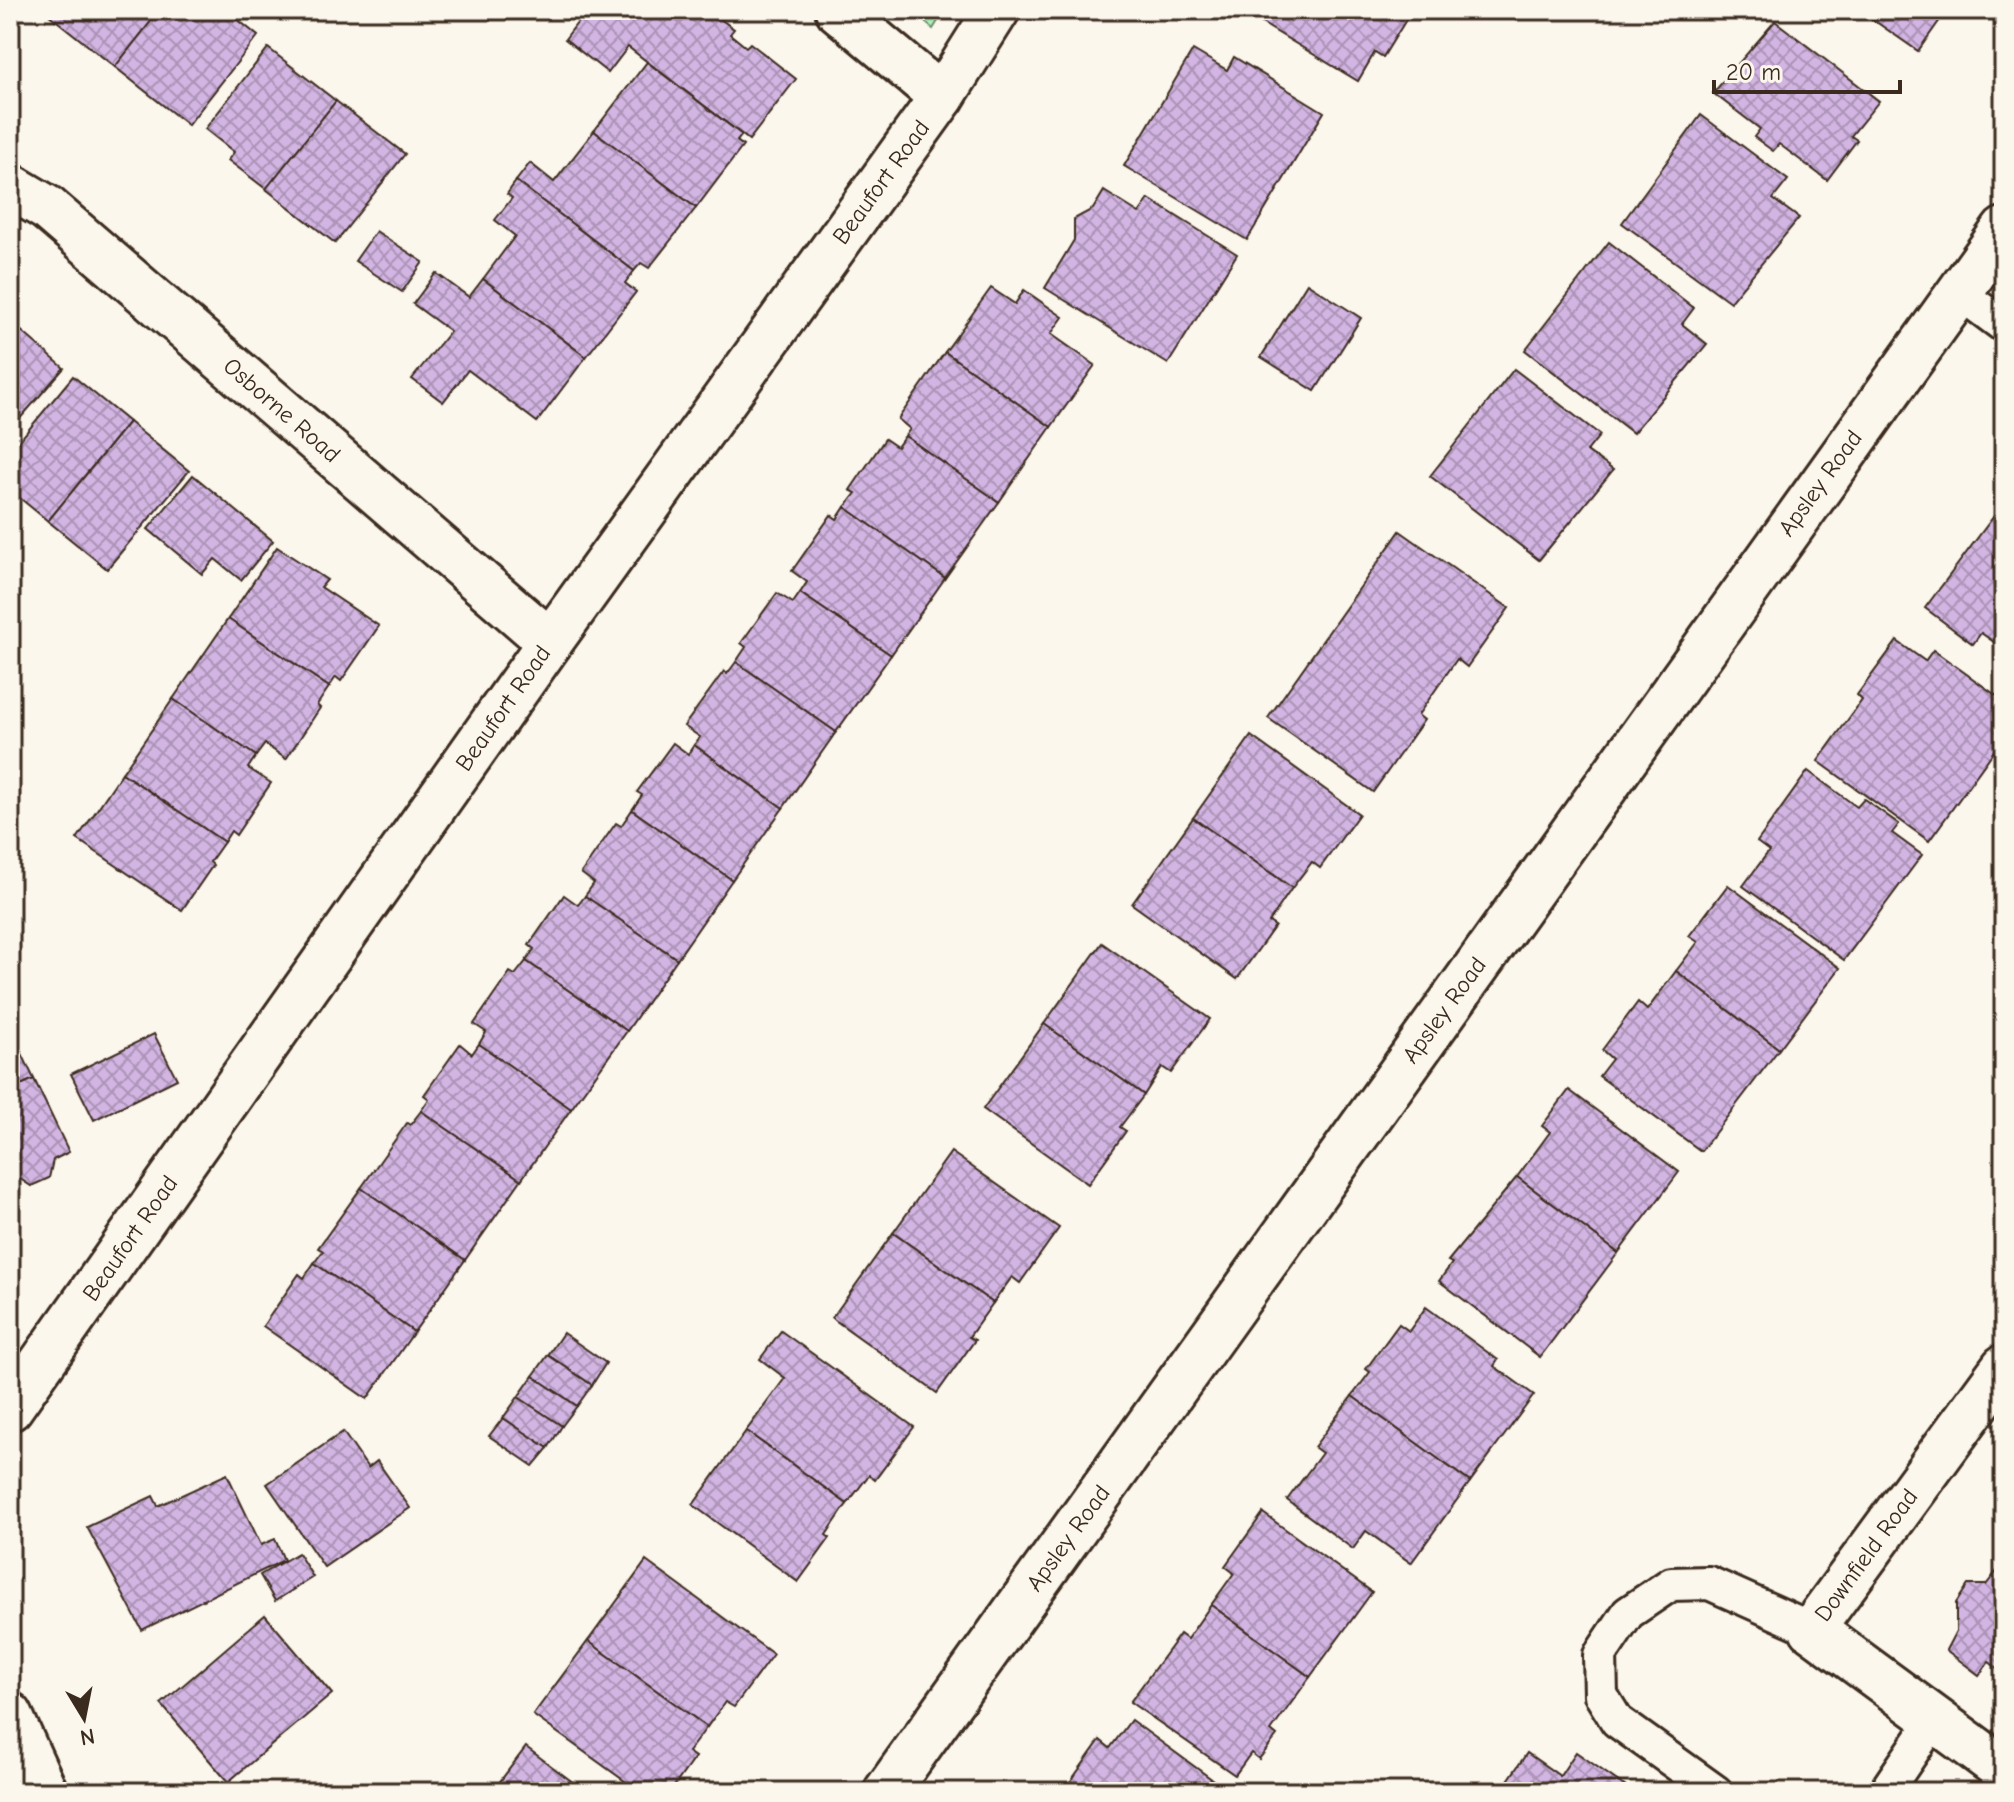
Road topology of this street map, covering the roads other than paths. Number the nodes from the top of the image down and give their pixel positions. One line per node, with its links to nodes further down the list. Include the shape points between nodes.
1 (838, 10): 3 (street)
2 (997, 10): 3 (street, Beaufort Road)
3 (942, 97): 8 (street, Beaufort Road)
4 (10, 186): 8 (street, Osborne Road, via 47,208)
5 (2004, 230): 6 (street, Apsley Road)
6 (1957, 291): 7 (lane); 16 (street, Apsley Road)
7 (2004, 326)
8 (550, 642): 10 (street, Beaufort Road)
9 (2004, 1367): 11 (street, Downfield Road)
10 (10, 1408)
11 (1812, 1629): 13 (street, Downfield Road); 17 (lane, via 1735,1591 1709,1583 1671,1584 1628,1613 1600,1655 1601,1695 1617,1721)
12 (10, 1715): 15 (street)
13 (1936, 1717): 14 (street, Downfield Road); 18 (lane)
14 (2004, 1770)
15 (45, 1792)
16 (886, 1792)
17 (1716, 1792)
18 (1885, 1792)

